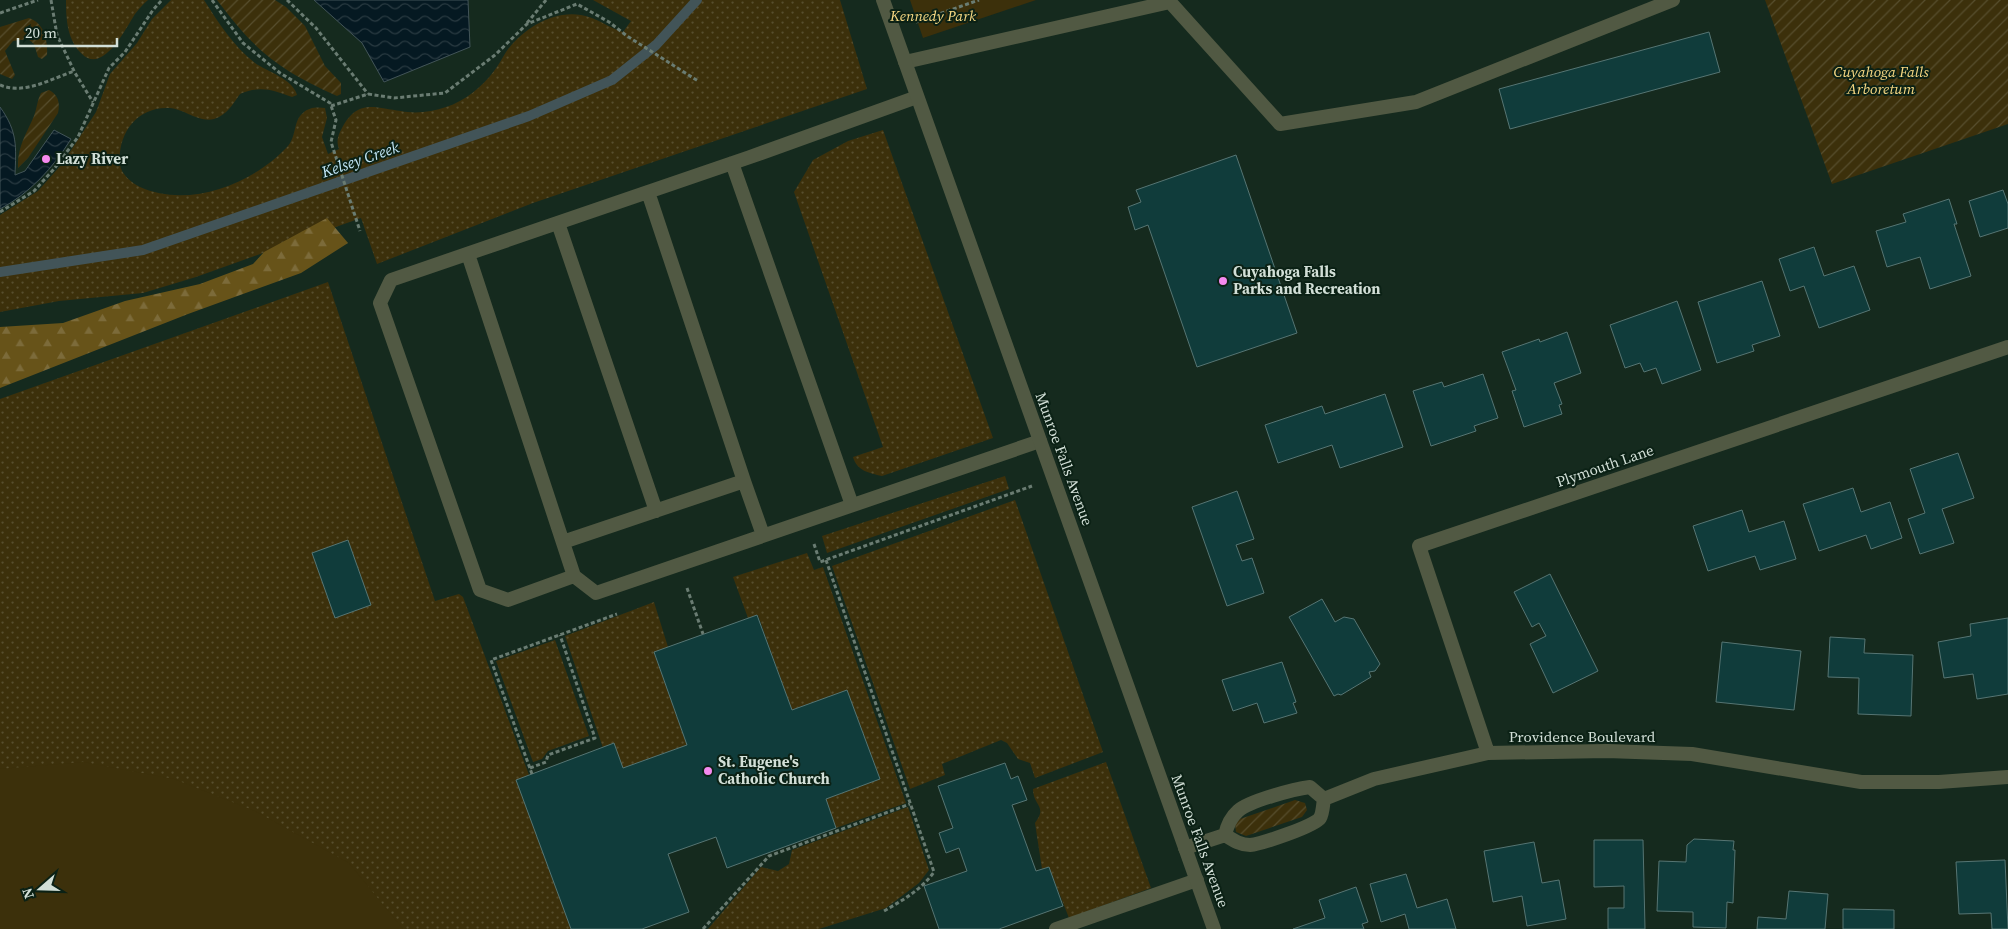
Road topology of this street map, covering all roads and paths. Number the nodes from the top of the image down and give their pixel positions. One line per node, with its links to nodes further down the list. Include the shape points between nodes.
1 (38, 0): 10 (path)
2 (51, 0): 14 (path, via 57,35)
3 (162, 0): 19 (path, via 125,52 109,68)
4 (212, 0): 20 (path, via 243,43 280,73)
5 (287, 0): 17 (path, via 316,28)
6 (546, 0): 11 (path)
7 (883, 0): 12 (street, Munroe Falls Avenue)
8 (979, 0): 12 (path)
9 (1673, 0): 13 (street, via 1416,102 1280,124 1170,2)
10 (0, 13)
11 (527, 24): 15 (path, via 577,4); 17 (path, via 495,55 445,93 394,98)
12 (894, 29): 13 (street, Munroe Falls Avenue)
13 (905, 62): 18 (street, Munroe Falls Avenue)
14 (74, 70): 16 (path, via 29,87 10,89); 19 (path)
15 (698, 81)
16 (0, 85)
17 (368, 94): 20 (path)
18 (917, 97): 21 (street); 28 (street, Munroe Falls Avenue)
19 (93, 102): 23 (path, via 78,137 43,182 19,202)
20 (331, 106): 25 (path, via 336,120 331,142)
21 (732, 163): 22 (street); 31 (street)
22 (648, 192): 24 (street); 30 (street)
23 (0, 212)
24 (558, 223): 26 (street); 32 (street)
25 (360, 231)
26 (468, 254): 34 (street); 37 (street, via 391,280 380,303 480,590 508,600)
27 (2008, 348): 44 (street, Plymouth Lane, via 1420,546)
28 (1040, 441): 29 (street, Munroe Falls Avenue); 31 (street)
29 (1053, 478): 36 (path); 51 (street, Munroe Falls Avenue)
30 (744, 482): 32 (street); 33 (street)
31 (852, 504): 33 (street)
32 (656, 511): 34 (street)
33 (763, 535): 37 (street, via 596,592)
34 (563, 542): 37 (street)
35 (804, 546): 36 (path, via 814,542 820,562)
36 (826, 560): 49 (path)
37 (574, 576)
38 (696, 585): 39 (path)
39 (687, 588): 40 (path); 42 (path)
40 (678, 592)
41 (623, 612): 43 (path)
42 (703, 634)
43 (560, 635): 45 (path, via 595,738 548,755 546,762); 45 (path, via 491,660)
44 (1488, 754): 47 (street, Providence Boulevard, via 1607,751 1692,754 1861,782 1939,782); 48 (street, Providence Boulevard, via 1374,779)
45 (530, 768): 46 (path)
46 (532, 774)
47 (2008, 777)
48 (1324, 799): 50 (street, via 1320,818 1304,827 1251,845); 50 (street, via 1310,787 1288,791 1238,811 1228,824)
49 (910, 804): 53 (path, via 934,872 905,899); 54 (path, via 769,856)
50 (1225, 836): 51 (street)
51 (1185, 848): 52 (street, Munroe Falls Avenue)
52 (1197, 880): 55 (street); 56 (street, Munroe Falls Avenue)
53 (884, 911)
54 (703, 929)
55 (1056, 929)
56 (1214, 929)

